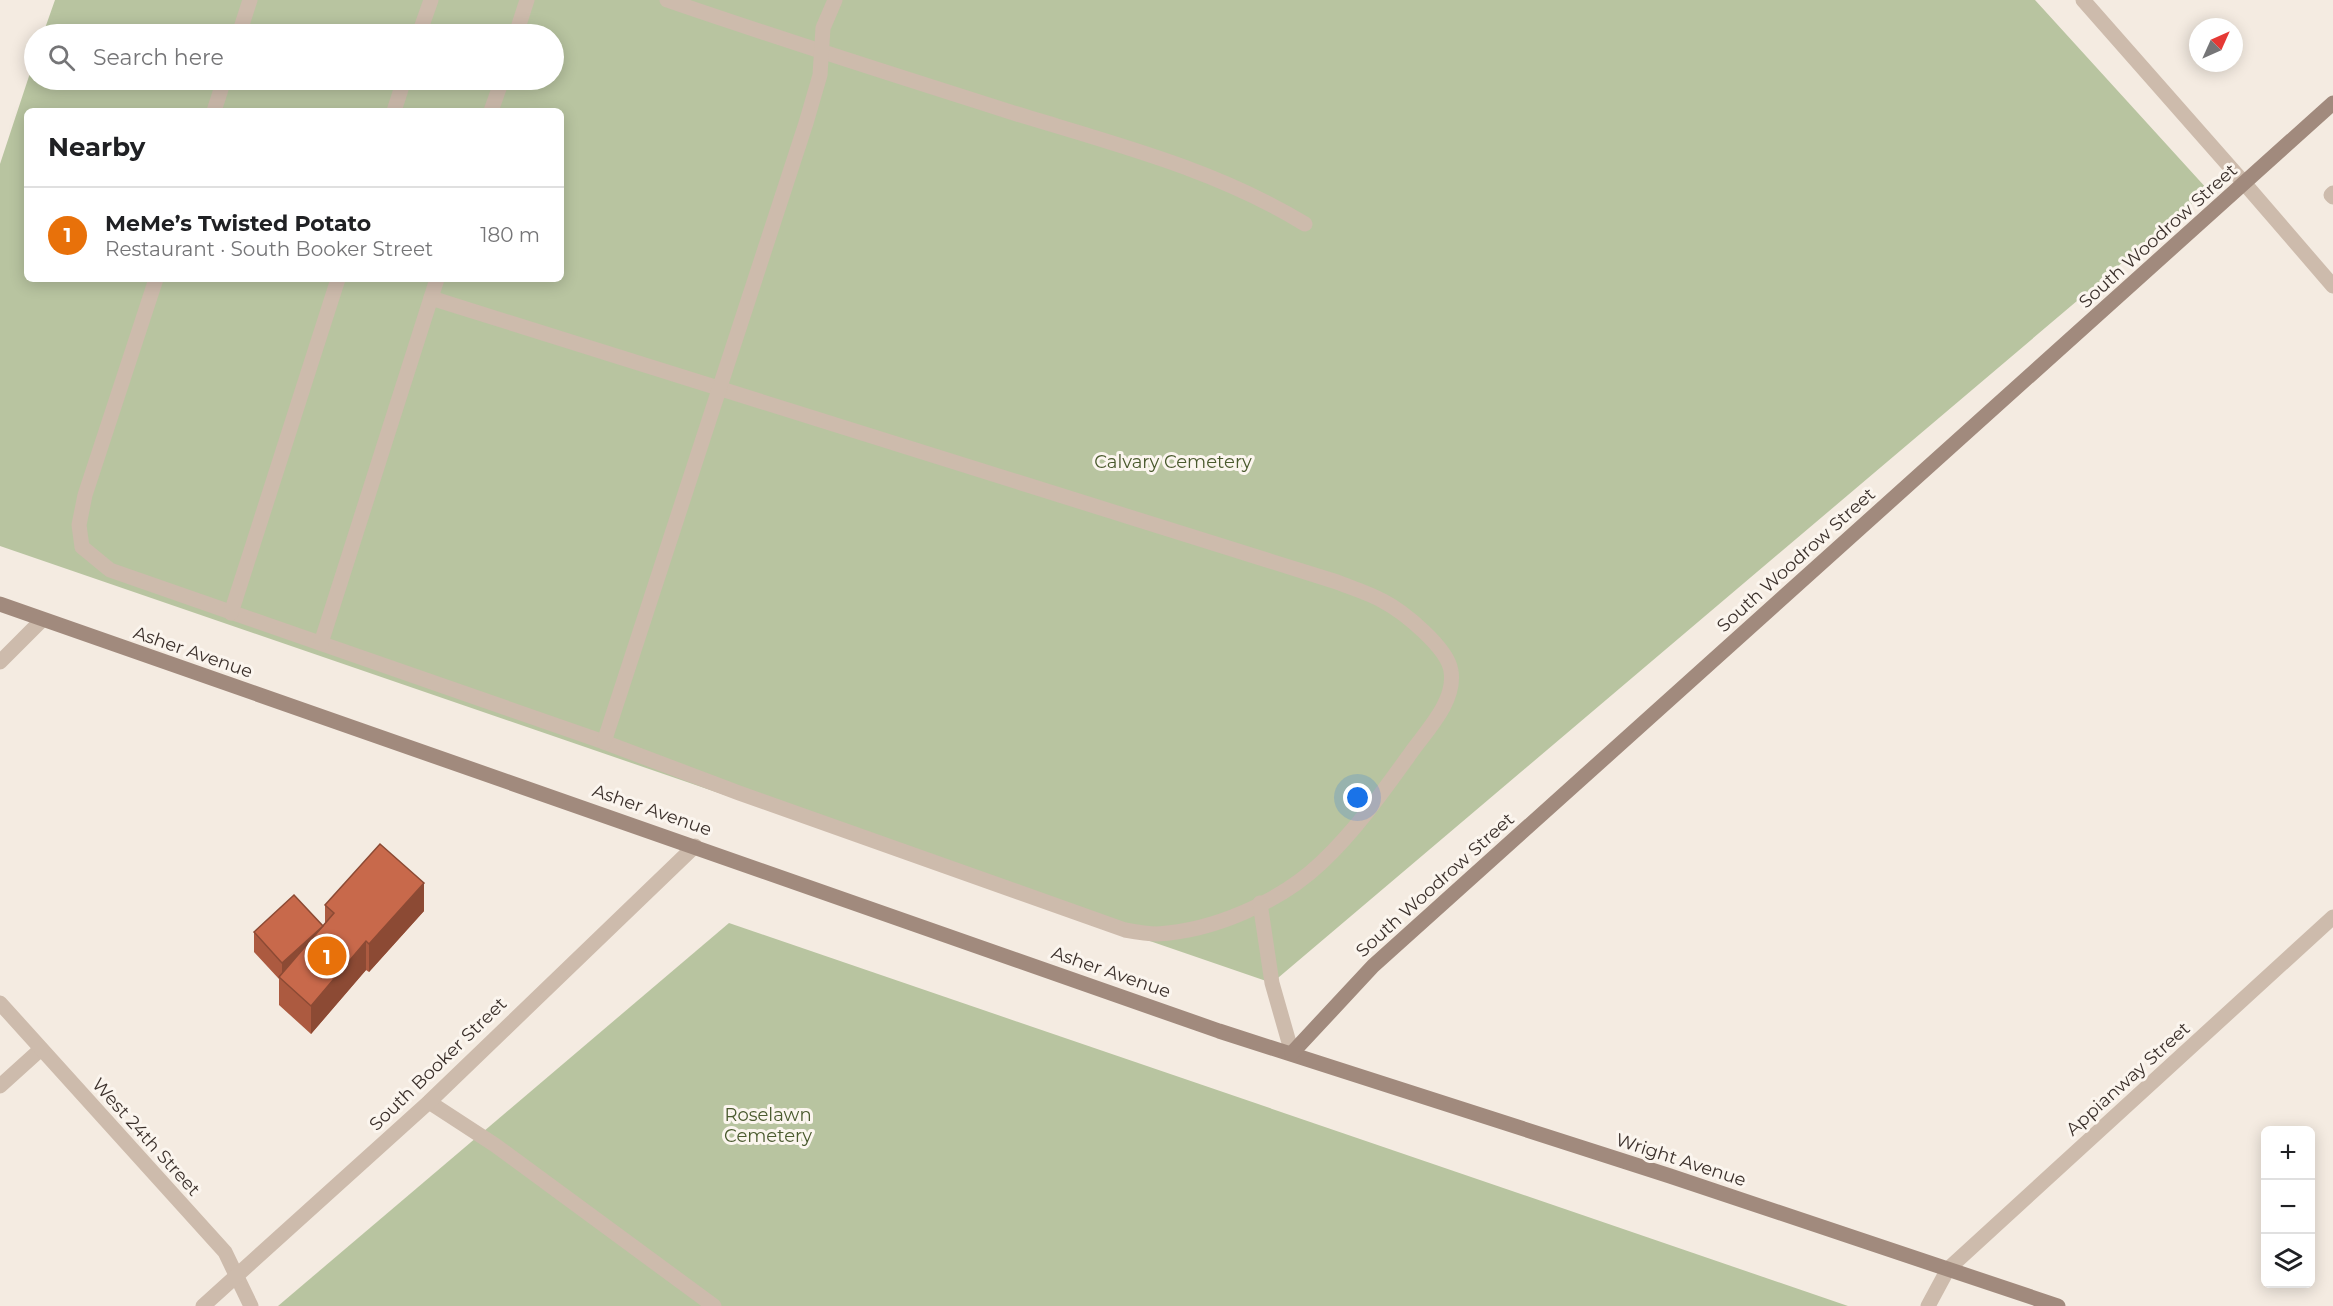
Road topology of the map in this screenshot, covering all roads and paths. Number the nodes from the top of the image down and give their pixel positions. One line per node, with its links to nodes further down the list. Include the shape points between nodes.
1 (250, 0): 7 (street)
2 (431, 0): 8 (street)
3 (527, 0): 9 (street)
4 (667, 0): 10 (street)
5 (835, 0): 10 (street, via 824,28)
6 (2083, 0): 18 (street)
7 (242, 24)
8 (423, 24)
9 (519, 24)
10 (823, 53): 21 (street, via 1174,162 1279,208); 27 (street, via 806,123)
11 (221, 90): 15 (street)
12 (401, 90): 16 (street)
13 (498, 90): 17 (street)
14 (2333, 103): 18 (main road, South Woodrow Street)
15 (215, 108)
16 (395, 108)
17 (492, 108)
18 (2245, 184): 25 (street); 39 (main road, South Woodrow Street, via 1373,966)
19 (2333, 193): 20 (street)
20 (2333, 197)
21 (1305, 224)
22 (155, 282): 29 (street, via 85,495 79,525 82,547 110,570)
23 (337, 282): 29 (street)
24 (436, 282): 26 (street)
25 (2333, 286)
26 (431, 298): 27 (street); 31 (street)
27 (720, 389): 33 (street); 35 (street, via 1337,582 1384,601 1426,634 1447,657 1451,672 1449,693 1439,715 1364,818 1320,865)
28 (0, 604): 30 (main road, Asher Avenue)
29 (231, 613): 31 (street)
30 (42, 620): 32 (street); 34 (main road, Asher Avenue)
31 (321, 643): 33 (street)
32 (0, 662)
33 (604, 742): 35 (street, via 1125,930 1155,934 1183,931)
34 (695, 846): 39 (main road, Asher Avenue, via 1219,1031); 41 (street, South Booker Street)
35 (1260, 903): 39 (street, via 1272,983)
36 (2333, 917): 42 (street, Appianway Street)
37 (0, 1003): 38 (street, West 24th Street)
38 (40, 1049): 40 (street); 43 (street, West 24th Street, via 225,1252)
39 (1292, 1053): 42 (main road, Wright Avenue)
40 (0, 1086)
41 (429, 1102): 43 (street, South Booker Street); 46 (street, via 495,1145)
42 (1948, 1269): 47 (street, Appianway Street); 48 (main road, Wright Avenue)
43 (236, 1278): 44 (street, South Booker Street); 45 (street, West 24th Street)
44 (203, 1306)
45 (250, 1306)
46 (714, 1306)
47 (1928, 1306)
48 (2058, 1306)

